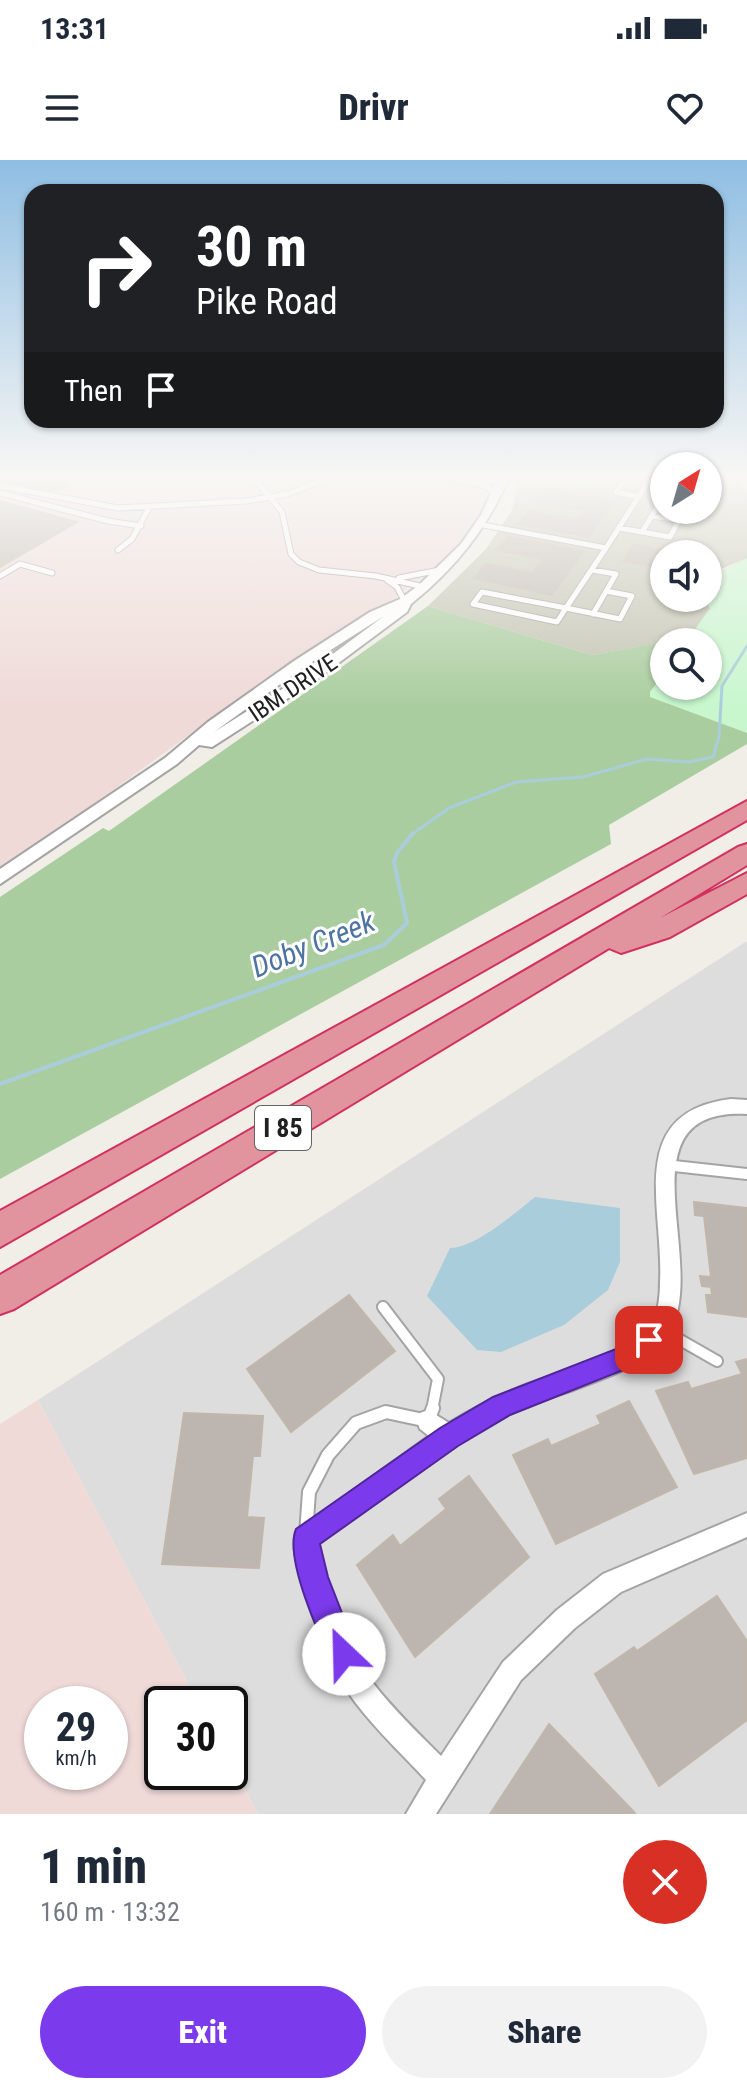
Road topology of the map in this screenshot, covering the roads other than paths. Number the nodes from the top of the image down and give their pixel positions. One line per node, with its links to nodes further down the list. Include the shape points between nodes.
1 (291, 551): 8 (lane, via 299,562 319,570)
2 (461, 551): 4 (street, IBM DRIVE)
3 (604, 551): 5 (lane)
4 (448, 567): 8 (lane, via 413,577); 9 (street, IBM DRIVE)
5 (592, 570): 10 (lane, via 616,574); 12 (lane)
6 (52, 573): 7 (lane, via 20,564)
7 (0, 576)
8 (376, 576): 9 (lane); 11 (lane, via 394,584)
9 (424, 587): 11 (street, IBM DRIVE)
10 (606, 591): 13 (lane); 13 (lane, via 632,596 620,619)
11 (405, 602): 18 (street, IBM DRIVE, via 379,628 308,679 171,761)
12 (566, 609): 12 (lane, via 482,592 473,604 557,622); 13 (lane)
13 (593, 614)
14 (747, 793): 16 (highway)
15 (747, 809): 16 (highway, I 85)
16 (713, 829): 24 (highway, I 85)
17 (747, 853): 20 (highway, I 85)
18 (0, 878)
19 (747, 882): 20 (highway, via 660,930)
20 (565, 961): 25 (highway, I 85)
21 (747, 1107): 22 (street, via 735,1105 690,1119 673,1134)
22 (664, 1165): 23 (lane); 27 (street, via 671,1304)
23 (747, 1174)
24 (0, 1230)
25 (0, 1296)
26 (383, 1307): 29 (lane, via 438,1379)
27 (661, 1328): 28 (lane); 30 (street, via 637,1352 502,1406)
28 (717, 1361)
29 (428, 1421): 30 (street); 32 (lane, via 386,1412 356,1423 328,1455 309,1492)
30 (449, 1437): 32 (street)
31 (747, 1525): 33 (street, via 612,1583 566,1619 512,1671)
32 (305, 1539): 33 (street, via 333,1634 364,1692)
33 (442, 1777): 34 (street)
34 (420, 1814)

